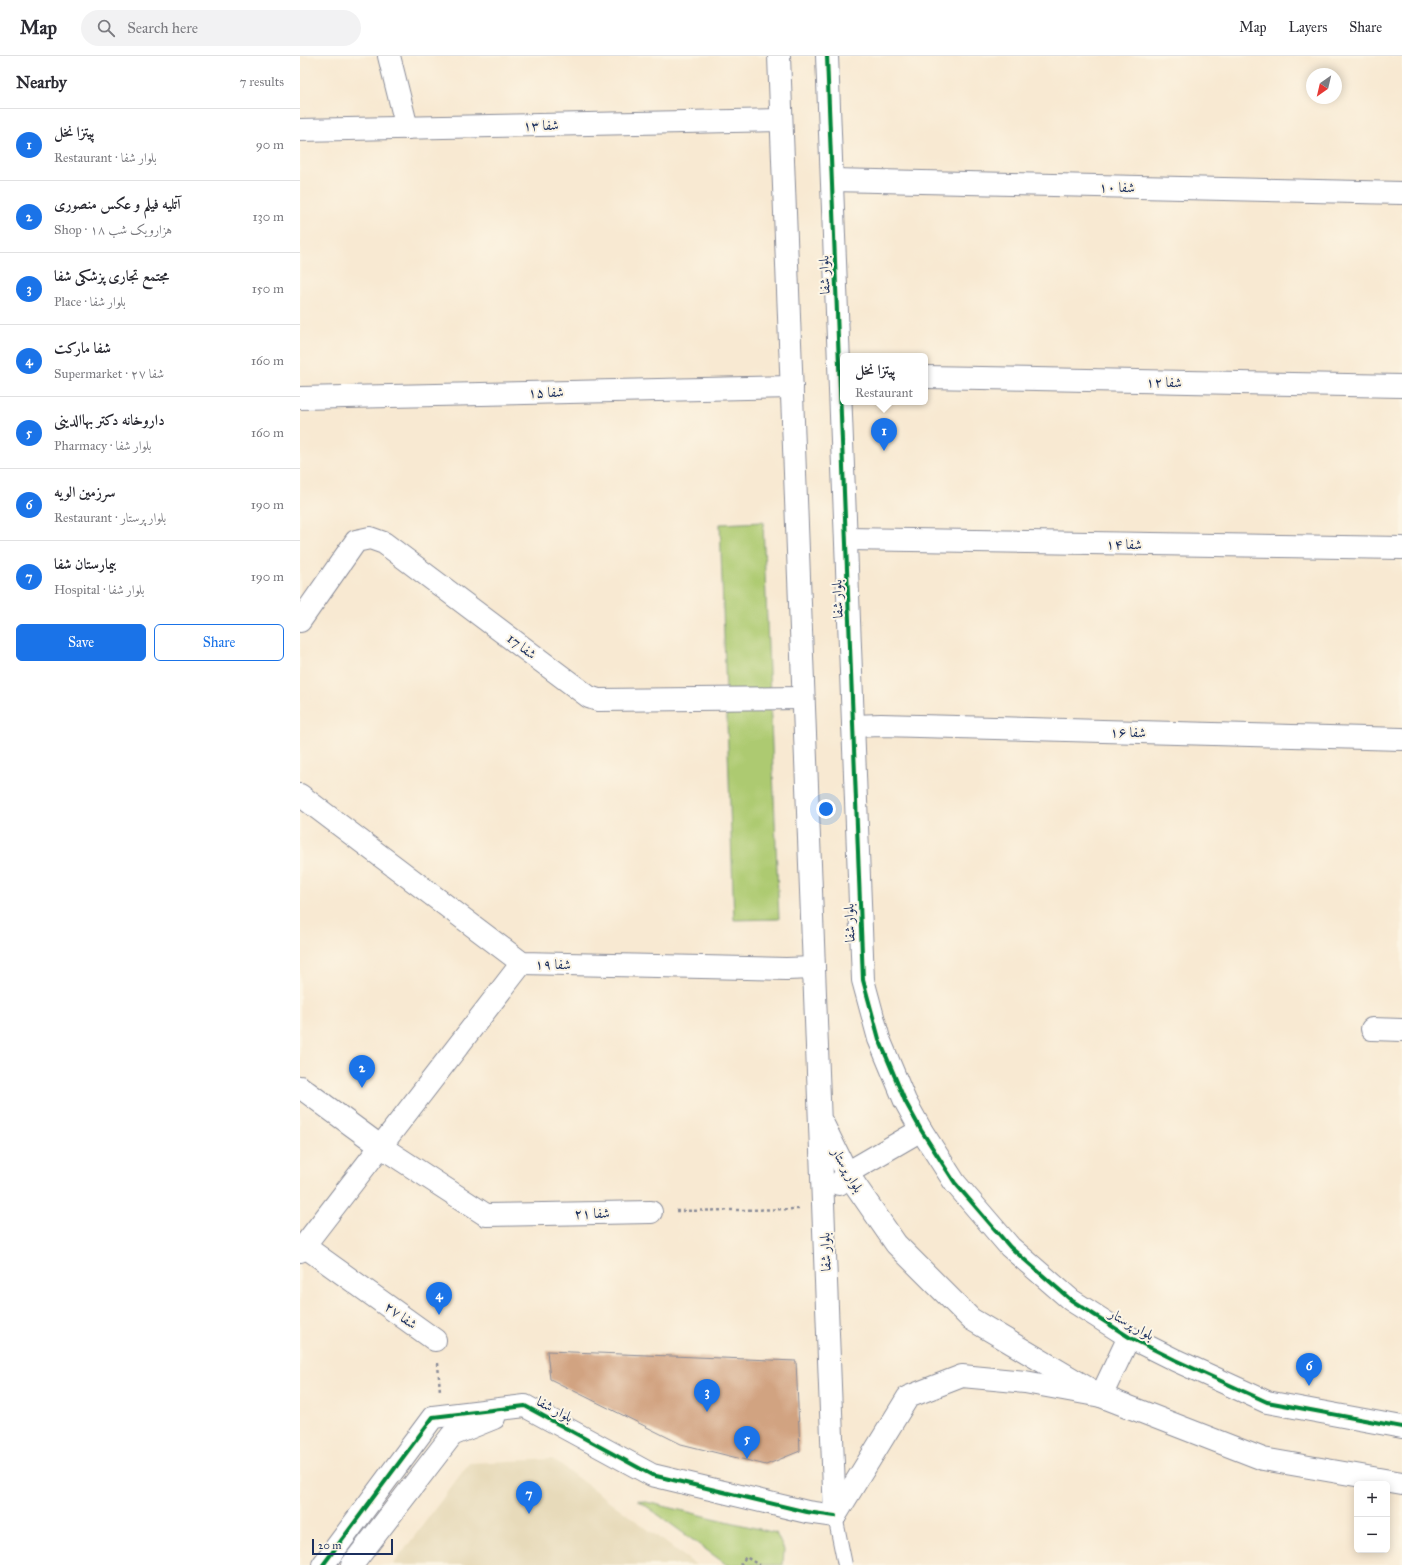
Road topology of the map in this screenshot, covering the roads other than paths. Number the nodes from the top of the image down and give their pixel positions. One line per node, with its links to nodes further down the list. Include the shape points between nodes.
1 (388, 56): 5 (street)
2 (779, 56): 4 (street, بلوار شفا)
3 (827, 56): 7 (street, بلوار شفا)
4 (781, 120): 5 (street, شفا ۱۳); 12 (street, بلوار شفا)
5 (407, 128): 6 (street, شفا ۱۳)
6 (300, 130)
7 (832, 180): 8 (street, شفا ۱۰); 9 (street, بلوار شفا)
8 (1402, 193)
9 (840, 354)
10 (928, 377): 11 (street, شفا ۱۲)
11 (1402, 386)
12 (792, 387): 13 (street, شفا ۱۵); 18 (street, بلوار شفا)
13 (300, 398)
14 (842, 405): 15 (street, بلوار شفا)
15 (846, 538): 16 (street, شفا ۱۴); 19 (street, بلوار شفا)
16 (1402, 548)
17 (300, 621): 18 (street, شفا 17, via 356,541 370,538 384,542 588,697 598,700)
18 (803, 698): 23 (street, بلوار شفا)
19 (853, 726): 20 (street, شفا ۱۶); 28 (street, بلوار شفا, via 863,980 879,1039 905,1101)
20 (1402, 738)
21 (300, 795): 22 (street, شفا ۱۹)
22 (522, 963): 23 (street, شفا ۱۹); 29 (street)
23 (814, 968): 27 (street, بلوار شفا)
24 (1372, 1029): 25 (street)
25 (1402, 1030)
26 (300, 1087): 29 (street, شفا ۲۱)
27 (820, 1117): 30 (street, بلوار پرستار); 31 (street, بلوار شفا)
28 (921, 1130): 30 (street); 34 (street, بلوار پرستار, via 955,1184 1010,1247 1071,1300)
29 (380, 1146): 32 (street, شفا ۲۱, via 486,1215); 33 (street)
30 (847, 1172): 31 (street); 36 (street, بلوار پرستار, via 896,1244 971,1319)
31 (823, 1209): 40 (street, بلوار شفا)
32 (651, 1212)
33 (302, 1248): 35 (street, شفا ۲۷)
34 (1129, 1337): 36 (street); 38 (street, بلوار پرستار, via 1267,1402)
35 (435, 1340)
36 (1101, 1396): 39 (street, بلوار پرستار, via 1263,1459); 40 (street, via 1025,1382 962,1376 908,1397)
37 (525, 1406): 40 (street, بلوار شفا, via 652,1474 807,1512); 41 (street, بلوار شفا, via 433,1417); 42 (street, بلوار شفا, via 452,1435)
38 (1402, 1427)
39 (1402, 1483)
40 (835, 1516): 43 (lane)
41 (323, 1565)
42 (352, 1565)
43 (845, 1565)

